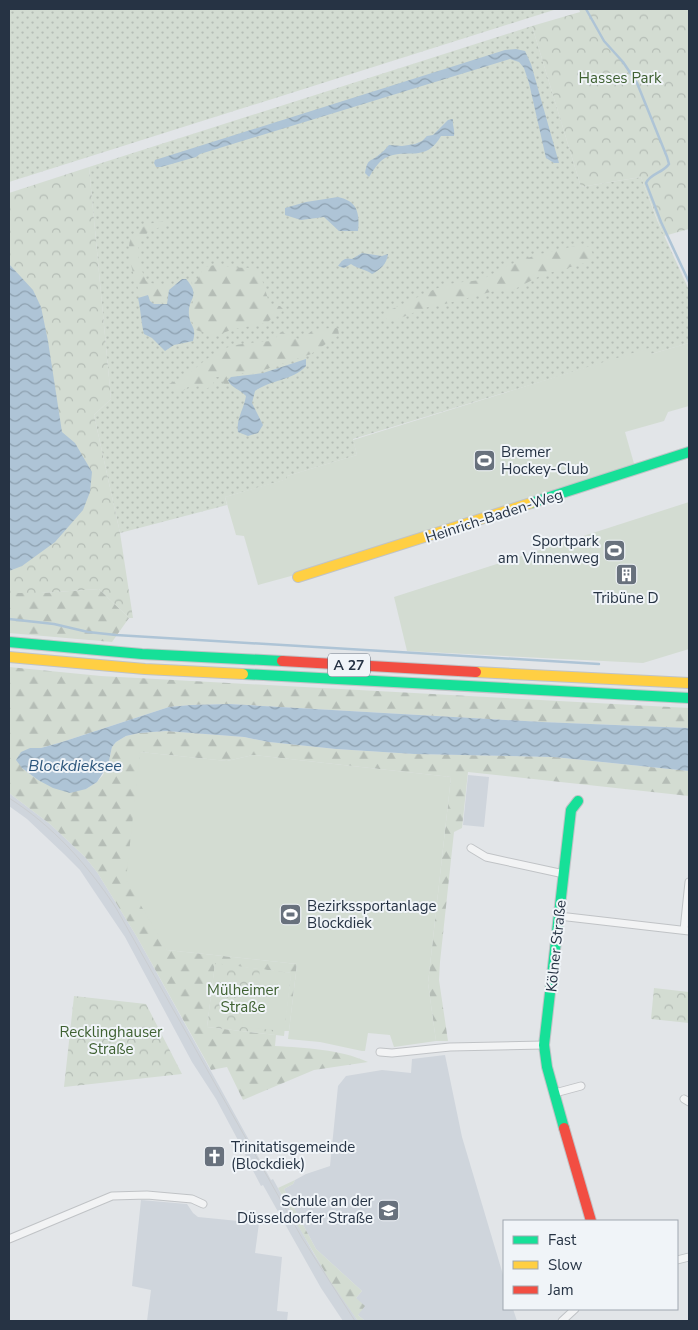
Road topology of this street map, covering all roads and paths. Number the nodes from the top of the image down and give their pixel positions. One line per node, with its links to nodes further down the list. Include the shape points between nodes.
1 (689, 452): 2 (main road, Heinrich-Baden-Weg)
2 (298, 577)
3 (9, 642): 5 (main road, A 27, via 142,654)
4 (9, 658): 6 (main road, A 27, via 144,669)
5 (689, 683)
6 (689, 698)
7 (578, 801): 9 (main road, Kölner Straße, via 571,810)
8 (471, 848): 9 (street, via 486,857)
9 (564, 874): 11 (main road, Kölner Straße)
10 (689, 882): 12 (street)
11 (559, 916): 12 (street); 13 (main road, Kölner Straße)
12 (687, 931)
13 (544, 1045): 14 (street); 16 (main road, Kölner Straße)
14 (380, 1052)
15 (581, 1086): 16 (street)
16 (555, 1093): 18 (main road, Kölner Straße)
17 (203, 1204): 19 (street, via 192,1199 147,1194 112,1196)
18 (591, 1220)
19 (9, 1239)
20 (574, 1310): 21 (street)
21 (562, 1321)

